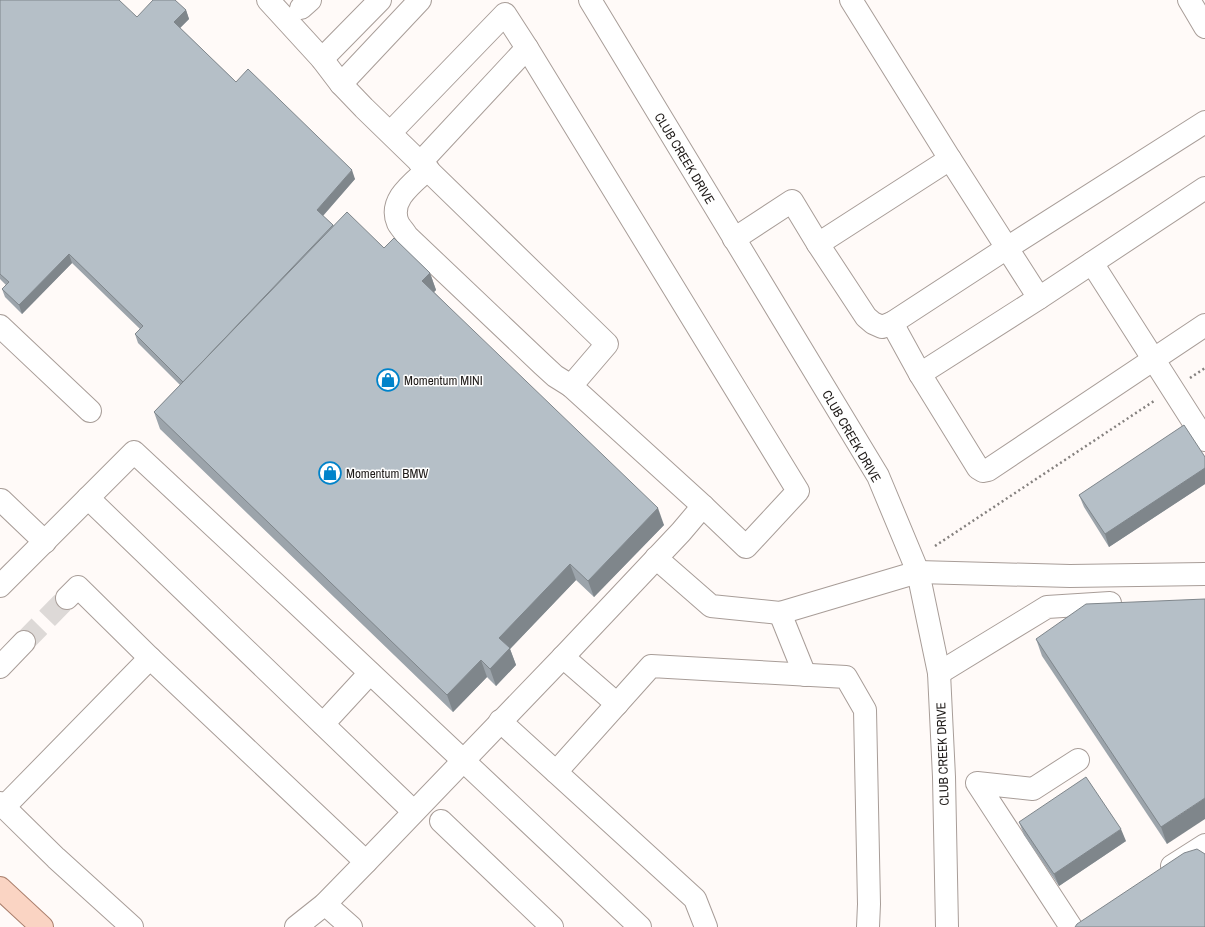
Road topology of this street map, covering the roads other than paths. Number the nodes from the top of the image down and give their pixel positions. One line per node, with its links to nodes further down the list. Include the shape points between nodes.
1 (268, 0): 9 (street)
2 (380, 0): 9 (street)
3 (420, 0): 10 (street)
4 (590, 0): 16 (street, CLUB CREEK DRIVE)
5 (851, 0): 13 (street)
6 (1189, 0): 7 (street)
7 (1205, 27)
8 (527, 48): 12 (street, via 505,14); 14 (street); 31 (street, via 798,491 746,547)
9 (322, 59): 10 (street)
10 (341, 84): 12 (street)
11 (1205, 122): 18 (street)
12 (390, 133): 14 (street)
13 (950, 159): 17 (street); 18 (street)
14 (424, 166): 26 (street, via 399,198 395,209 398,223 407,236 543,365); 26 (street, via 608,344)
15 (1205, 188): 19 (street)
16 (734, 239): 17 (street, via 792,201); 34 (street, CLUB CREEK DRIVE, via 878,476)
17 (818, 244): 21 (street, via 866,317 873,324 882,327)
18 (1007, 248): 20 (street); 21 (street)
19 (1092, 263): 20 (street); 24 (street)
20 (1039, 298): 25 (street)
21 (892, 323): 25 (street)
22 (1205, 325): 24 (street)
23 (0, 326): 27 (street)
24 (1153, 359): 25 (street, via 983,471 978,468); 28 (street)
25 (920, 374)
26 (571, 386): 31 (street)
27 (90, 410)
28 (1205, 440)
29 (88, 498): 32 (street); 46 (street, via 134,452); 51 (street)
30 (1, 500): 32 (street)
31 (703, 506): 33 (street)
32 (45, 542): 36 (street)
33 (656, 558): 40 (street, via 711,606); 43 (street)
34 (918, 572): 35 (street, via 1070,576); 40 (street); 47 (street, CLUB CREEK DRIVE)
35 (1205, 574)
36 (0, 586)
37 (67, 598): 44 (street, via 78,587)
38 (1110, 603): 39 (street)
39 (1047, 607): 41 (street); 47 (street)
40 (780, 613): 48 (street)
41 (1058, 625)
42 (24, 642): 45 (street)
43 (563, 657): 49 (street); 50 (street)
44 (150, 658): 57 (street); 61 (street)
45 (0, 667)
46 (370, 673): 51 (street); 53 (street)
47 (939, 673): 55 (street, CLUB CREEK DRIVE)
48 (805, 675): 49 (street, via 651,666); 72 (street, via 846,677 865,710)
49 (617, 704): 54 (street)
50 (500, 720): 53 (street); 54 (street)
51 (323, 724): 58 (street)
52 (1078, 760): 56 (street, via 1033,789)
53 (463, 761): 58 (street); 70 (street)
54 (556, 772): 71 (street, via 695,899)
55 (944, 777): 56 (street); 73 (street, CLUB CREEK DRIVE)
56 (977, 783): 74 (street)
57 (2, 805): 66 (street)
58 (413, 811): 61 (street)
59 (441, 821): 69 (street)
60 (1205, 844): 62 (street)
61 (366, 862): 64 (street)
62 (1158, 875)
63 (0, 888): 65 (main road)
64 (325, 904): 67 (street); 68 (street)
65 (42, 927)
66 (132, 927)
67 (296, 927)
68 (351, 927)
69 (552, 927)
70 (640, 927)
71 (706, 927)
72 (868, 927)
73 (947, 927)
74 (1071, 927)

